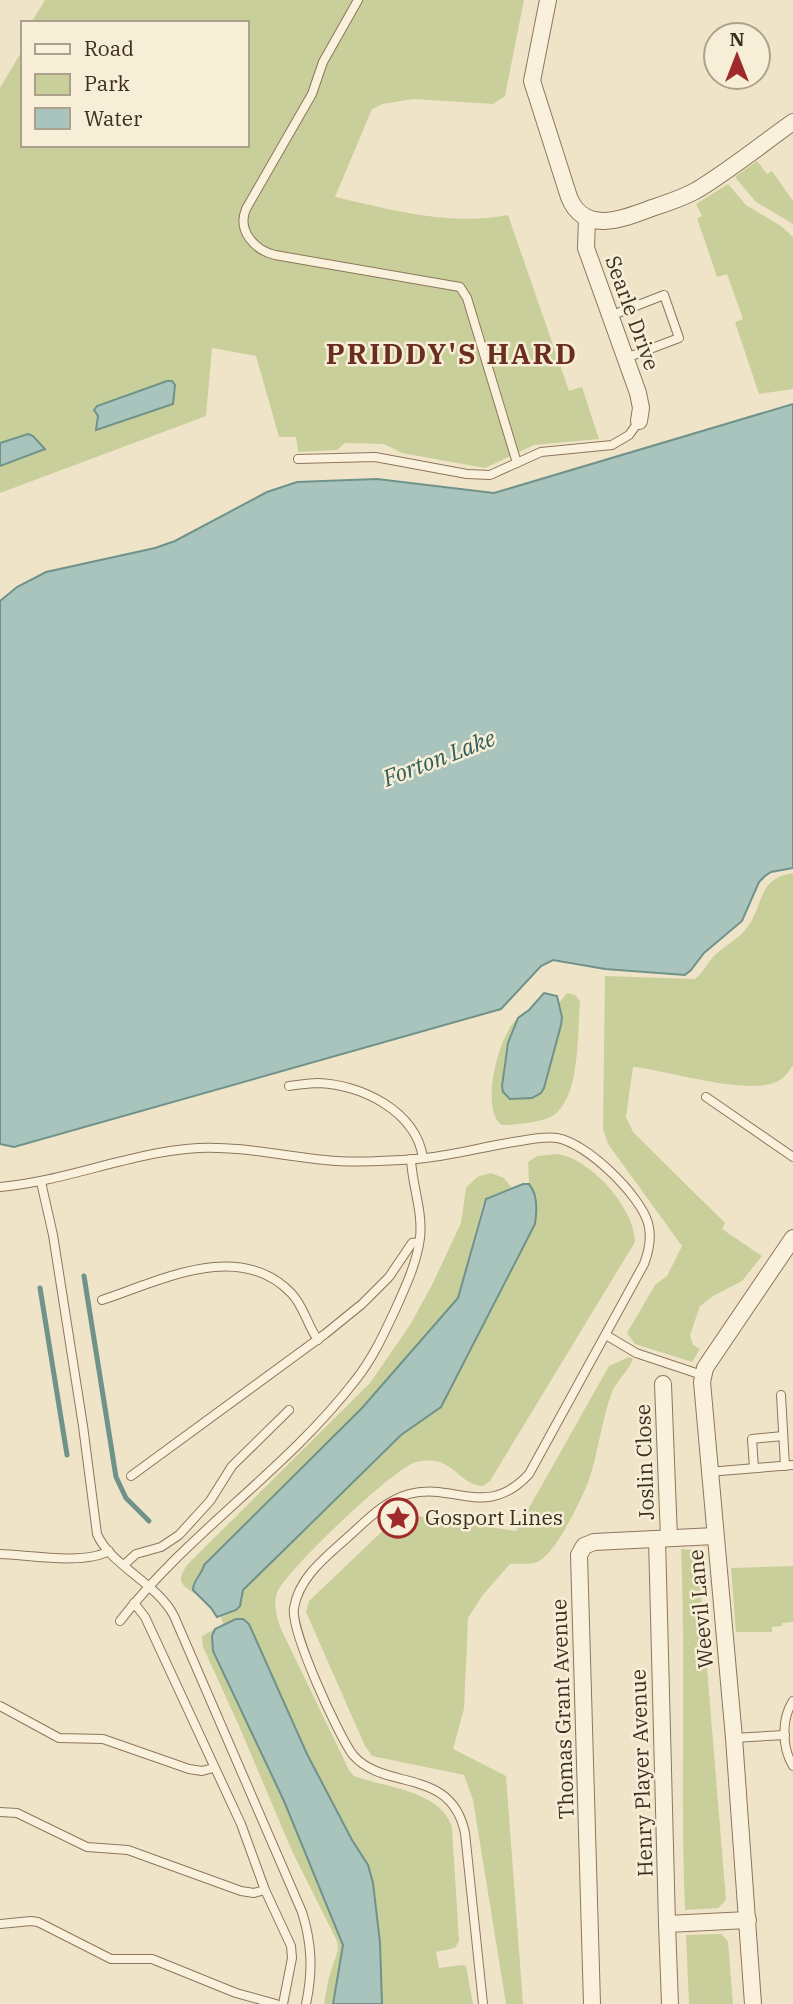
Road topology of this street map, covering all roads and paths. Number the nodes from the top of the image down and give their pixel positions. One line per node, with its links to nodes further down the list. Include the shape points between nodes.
1 (359, 0): 9 (lane, via 246,209 243,226 258,247 275,255 460,288)
2 (548, 0): 4 (street, via 532,81 569,197)
3 (793, 122): 4 (street, via 681,198 619,220)
4 (587, 219): 5 (street, Searle Drive, via 586,248)
5 (610, 316): 6 (street, Searle Drive); 6 (lane, via 664,295 679,338)
6 (626, 358): 7 (street, Searle Drive, via 639,398)
7 (639, 421): 9 (lane, via 629,435 612,445 551,450)
8 (298, 459): 9 (lane, via 375,457 481,476)
9 (517, 463)
10 (289, 1086): 13 (lane, via 321,1083 380,1101 405,1120)
11 (706, 1097): 12 (lane)
12 (793, 1157)
13 (423, 1158): 14 (lane); 20 (lane, via 551,1138 572,1142 596,1157 642,1209 650,1231 642,1269)
14 (411, 1159): 15 (lane, via 334,1161 196,1148); 18 (lane)
15 (41, 1182): 16 (lane); 33 (lane, via 62,1287 96,1529)
16 (0, 1187)
17 (793, 1238): 22 (street)
18 (419, 1242): 21 (lane, via 412,1242 369,1298); 36 (lane, via 389,1323 355,1381 305,1437)
19 (102, 1300): 21 (lane, via 197,1269 245,1268 274,1280 292,1294)
20 (606, 1335): 22 (lane, via 636,1353); 53 (lane, via 522,1482 488,1498 422,1492 391,1502 314,1569 294,1607 294,1623 303,1647 353,1755 368,1768 429,1786 450,1802 459,1816 465,1833)
21 (318, 1340): 30 (lane)
22 (702, 1375): 29 (street, Weevil Lane)
23 (663, 1384): 32 (street, Joslin Close)
24 (781, 1395): 26 (lane)
25 (289, 1410): 35 (lane, via 232,1466 206,1507 179,1535 161,1547 136,1554)
26 (783, 1436): 27 (lane); 28 (lane, via 752,1439)
27 (789, 1466): 28 (lane)
28 (754, 1468): 29 (lane)
29 (708, 1472): 31 (street, Weevil Lane)
30 (131, 1476)
31 (715, 1536): 32 (street, Thomas Grant Avenue); 42 (street, Weevil Lane)
32 (663, 1539): 49 (street, Henry Player Avenue); 54 (street, Thomas Grant Avenue, via 594,1542 584,1546 579,1555)
33 (109, 1551): 34 (lane, via 71,1558); 35 (lane)
34 (0, 1554)
35 (125, 1564): 36 (lane)
36 (149, 1586): 37 (lane); 52 (lane, via 174,1616 302,1912 312,1960)
37 (134, 1603): 38 (lane); 44 (lane, via 145,1617)
38 (120, 1621)
39 (793, 1701): 41 (lane, via 785,1719)
40 (0, 1706): 44 (lane, via 59,1738 103,1739 188,1769)
41 (785, 1735): 42 (lane); 43 (lane)
42 (734, 1738): 47 (street, Weevil Lane)
43 (793, 1766)
44 (213, 1768): 46 (lane)
45 (0, 1812): 46 (lane, via 17,1813 87,1847 128,1850 242,1891)
46 (265, 1890): 51 (lane, via 292,1950)
47 (748, 1920): 49 (street); 56 (street, Weevil Lane)
48 (0, 1924): 50 (lane, via 38,1922 111,1959 152,1959)
49 (667, 1924): 55 (street)
50 (276, 2004)
51 (283, 2004)
52 (306, 2004)
53 (483, 2004)
54 (592, 2004)
55 (670, 2004)
56 (753, 2004)

